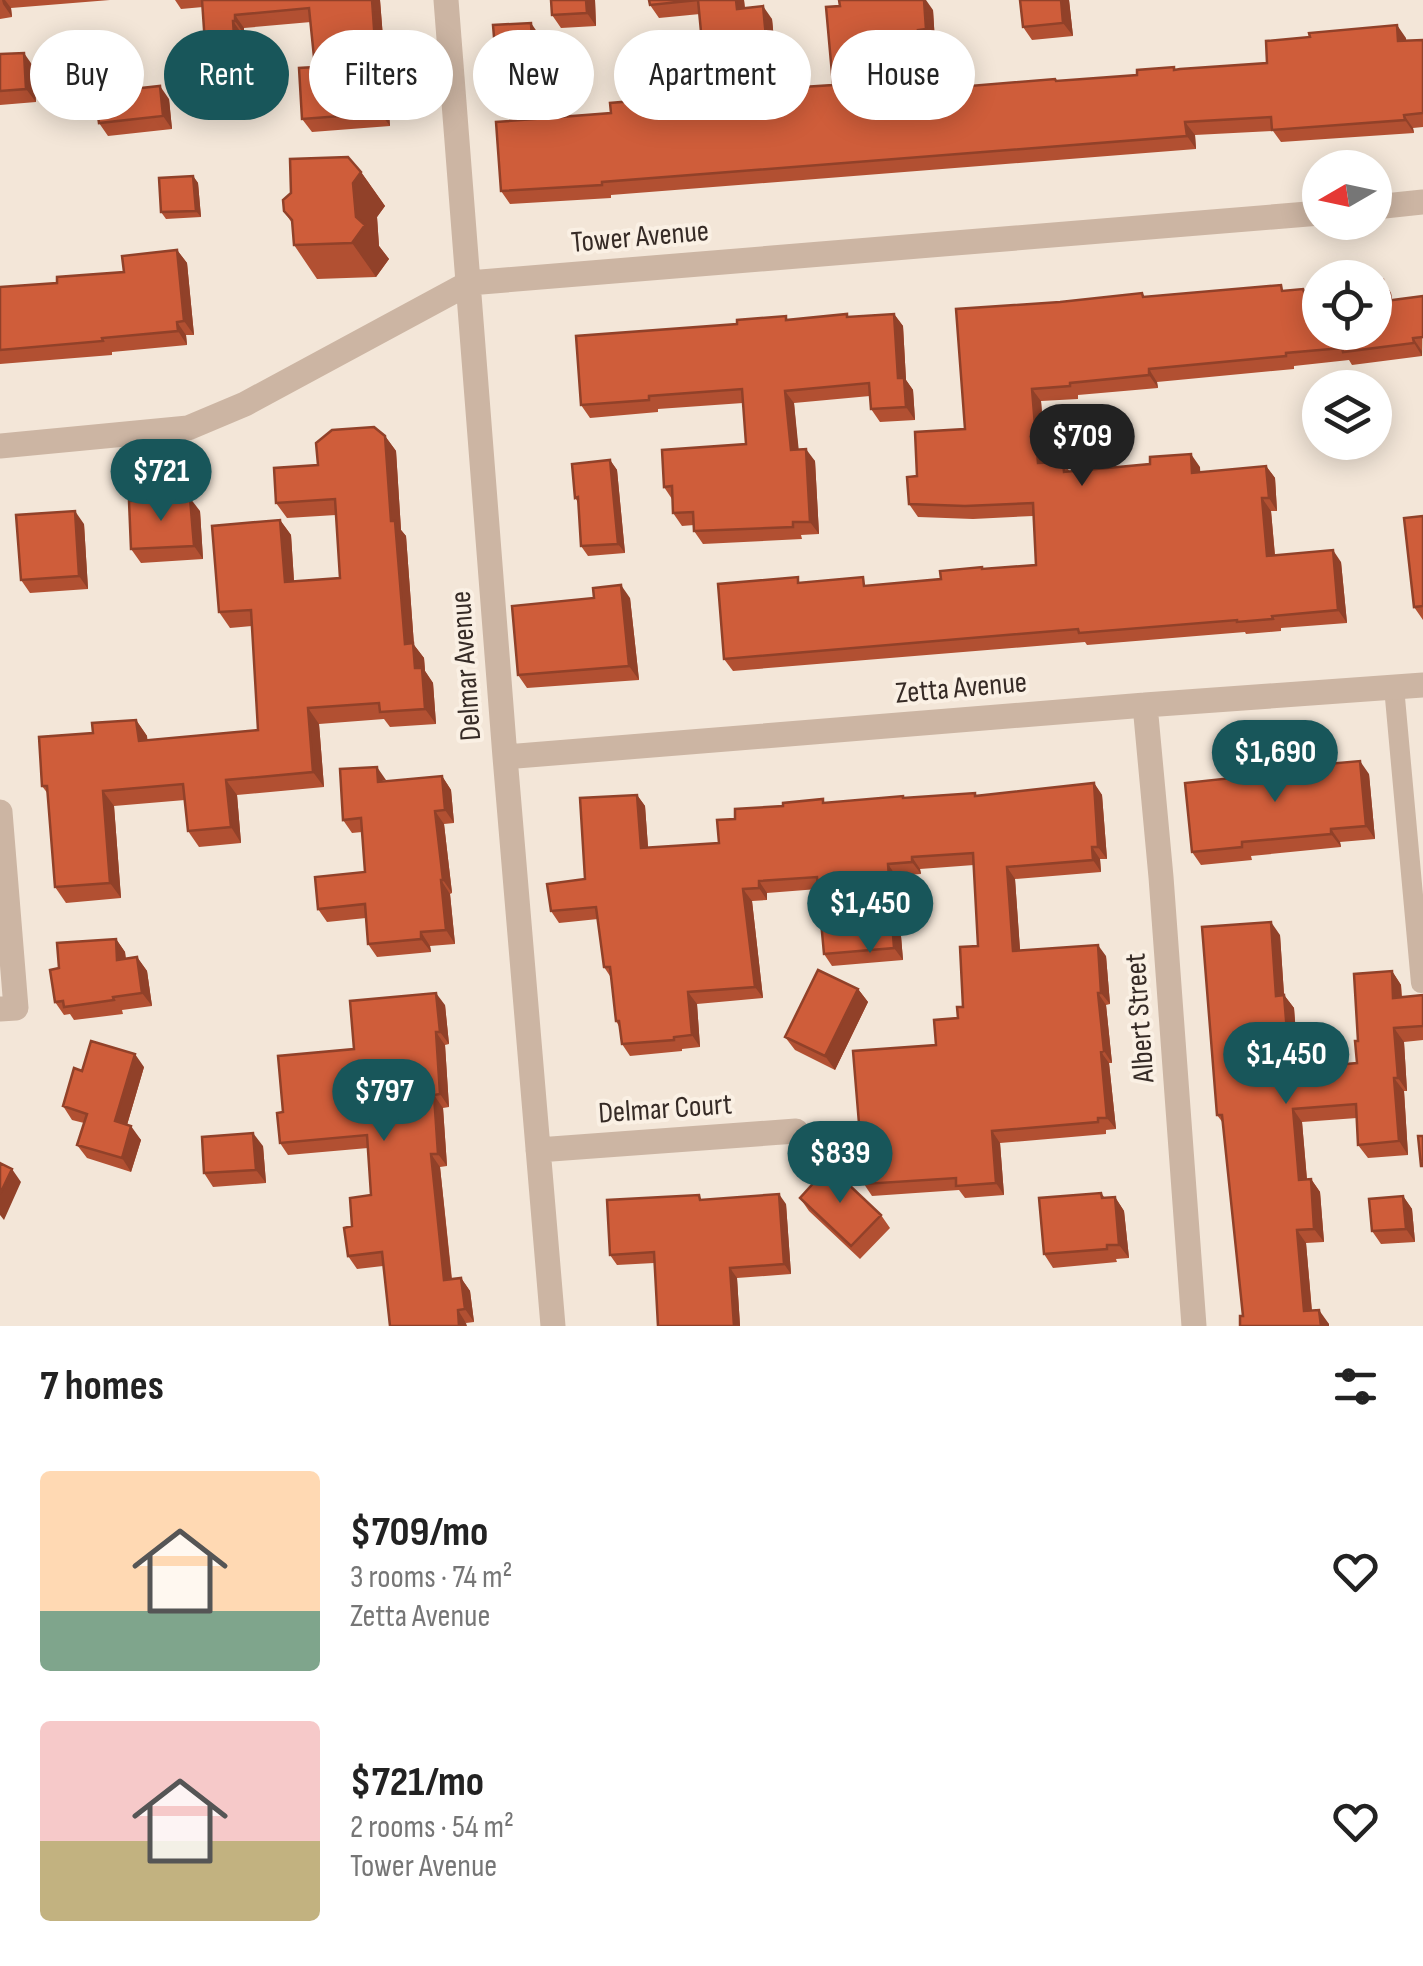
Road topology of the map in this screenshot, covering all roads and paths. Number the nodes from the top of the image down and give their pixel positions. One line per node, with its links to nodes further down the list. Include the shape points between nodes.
1 (446, 0): 5 (street, Delmar Avenue)
2 (1423, 202): 3 (street)
3 (1392, 205)
4 (1302, 214): 5 (street, Tower Avenue)
5 (469, 283): 6 (street, Tower Avenue, via 188,428); 10 (street, Delmar Avenue)
6 (0, 446)
7 (1423, 685): 8 (street, Zetta Avenue)
8 (1394, 687): 9 (street, Zetta Avenue); 12 (lane)
9 (1145, 704): 10 (street, Zetta Avenue); 17 (street, Albert Street)
10 (504, 756): 15 (street, Delmar Avenue)
11 (0, 812): 13 (street)
12 (1420, 982)
13 (8, 1009)
14 (796, 1131): 15 (street, Delmar Court)
15 (538, 1150): 16 (street, Delmar Avenue)
16 (553, 1326)
17 (1194, 1326)

